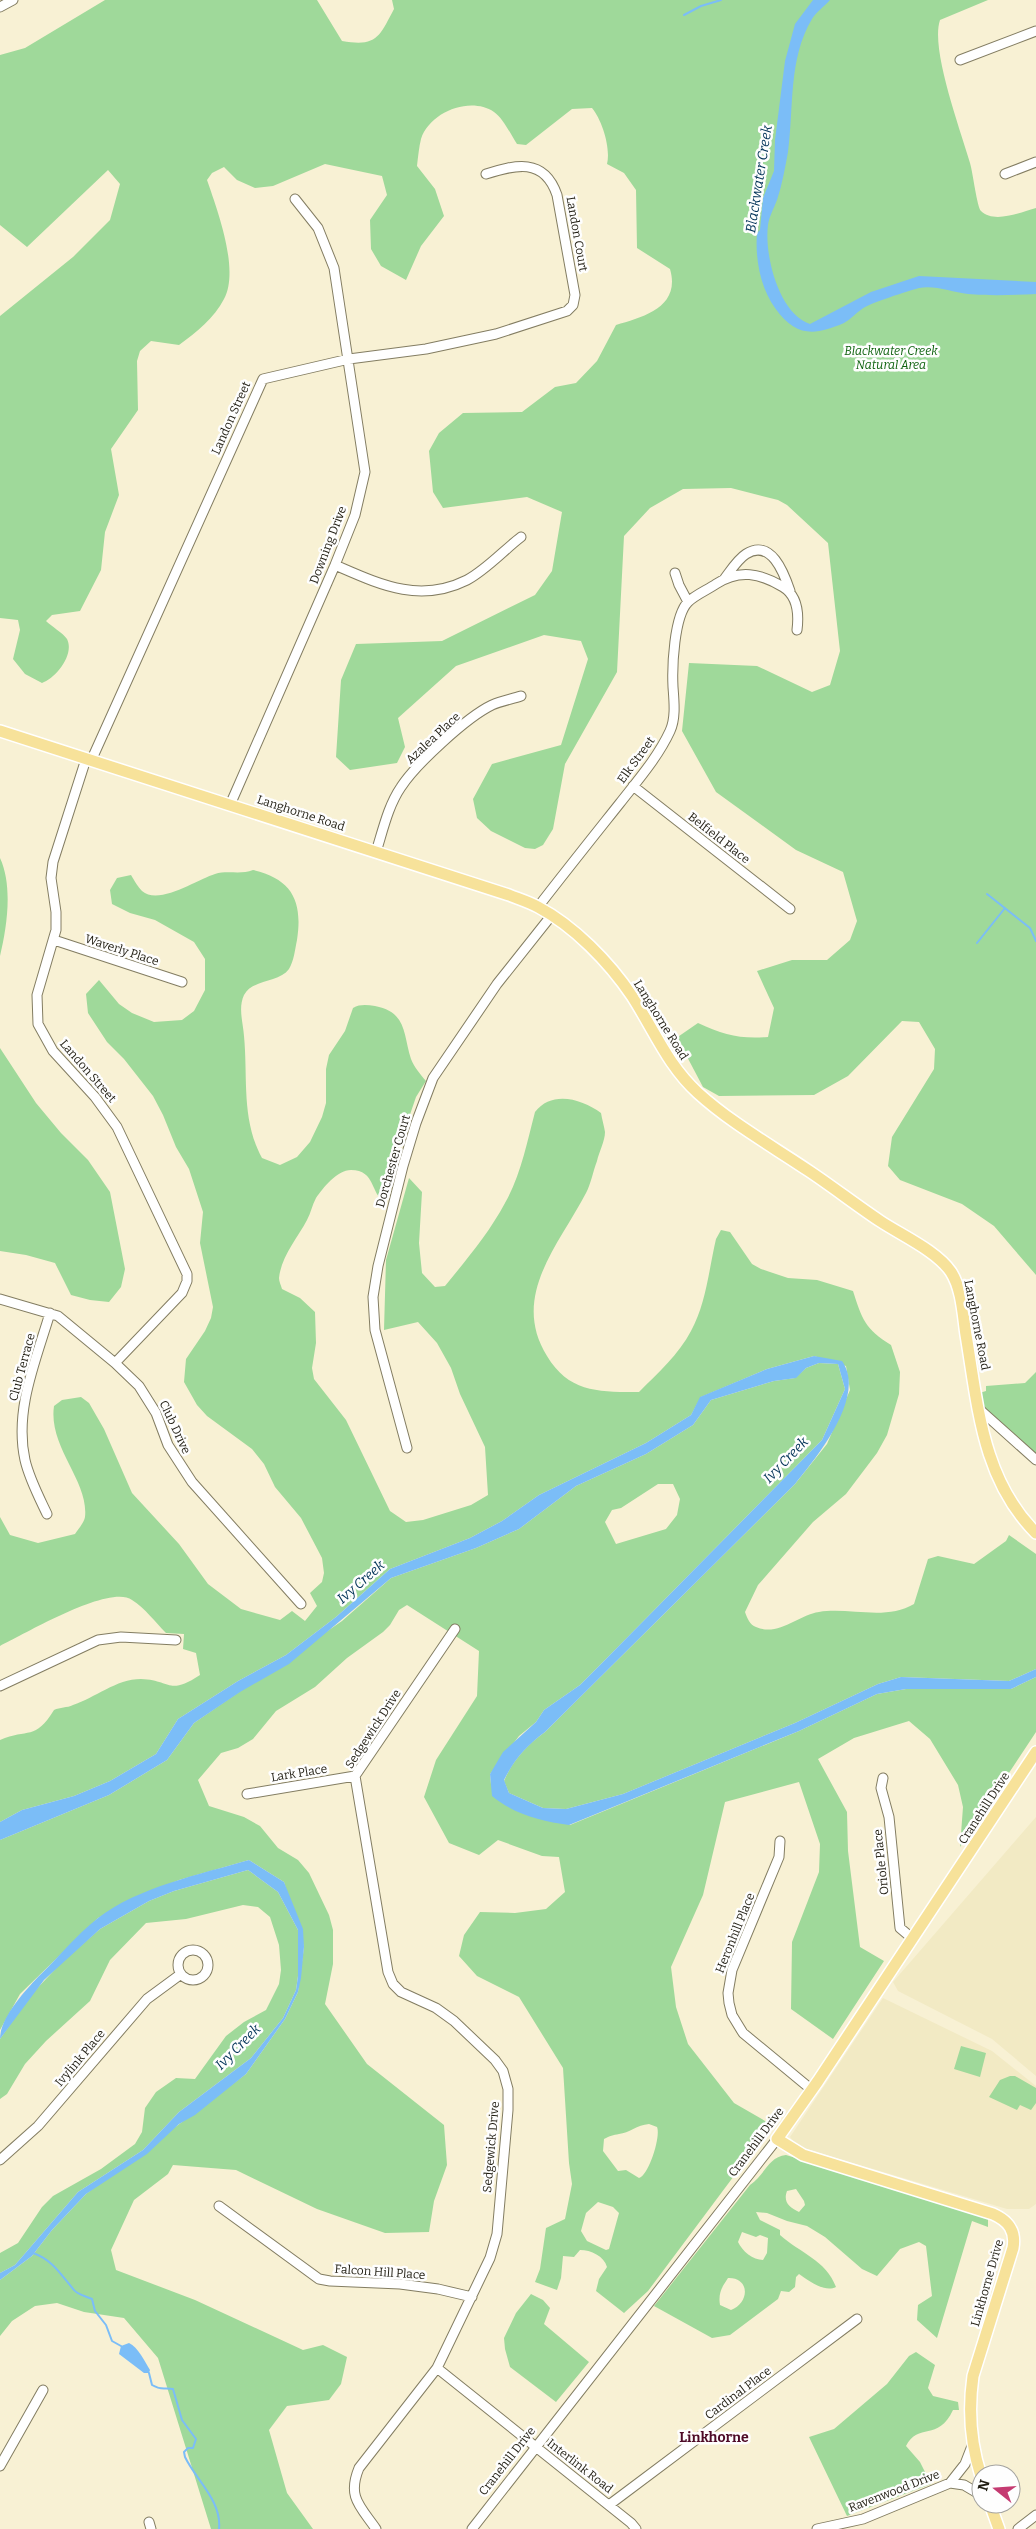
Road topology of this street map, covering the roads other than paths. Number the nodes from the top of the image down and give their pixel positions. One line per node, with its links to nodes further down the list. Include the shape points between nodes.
1 (13, 0): 2 (street)
2 (0, 7)
3 (1036, 31): 4 (street)
4 (960, 60)
5 (1036, 162): 7 (street)
6 (486, 174): 9 (street, Landon Court, via 521,165 539,171 552,183 570,265 575,295)
7 (1005, 174)
8 (295, 199): 10 (street, Downing Drive, via 318,228 334,268)
9 (573, 305): 10 (street, Landon Street, via 567,311 496,334 426,349)
10 (349, 359): 12 (street, Downing Drive, via 365,472 355,515); 20 (street, Landon Street, via 265,378 261,382)
11 (521, 537): 12 (street, via 468,579 422,591 386,586)
12 (335, 565): 22 (street, Downing Drive)
13 (675, 573): 16 (street)
14 (725, 578): 15 (street, via 741,573 752,574); 15 (street, via 745,554 754,550 765,551 775,558); 16 (street)
15 (790, 591): 17 (street, via 797,608)
16 (688, 602): 21 (street, Elk Street, via 682,610 677,630 672,672 675,708 671,730)
17 (797, 630)
18 (521, 696): 23 (street, Azalea Place, via 491,706 426,758 401,787)
19 (0, 731): 20 (main road, Langhorne Road)
20 (89, 760): 22 (main road, Langhorne Road); 27 (street, Landon Street, via 53,862)
21 (633, 786): 24 (street, Elk Street); 25 (street, Belfield Place)
22 (230, 805): 23 (main road, Langhorne Road)
23 (376, 852): 24 (main road, Langhorne Road)
24 (538, 907): 26 (main road, Langhorne Road)
25 (790, 909)
26 (551, 916): 32 (main road, Langhorne Road, via 615,974 673,1065 698,1093 941,1260 956,1282); 33 (street, Dorchester Court, via 497,984 434,1078 403,1166 373,1297 375,1330)
27 (54, 940): 28 (street, Waverly Place); 31 (street, Landon Street, via 36,1004 40,1032 117,1127 187,1274 182,1293)
28 (182, 982)
29 (0, 1299): 30 (street, Club Drive)
30 (50, 1313): 31 (street, Club Drive); 35 (street, Club Terrace, via 32,1374 21,1433 25,1462)
31 (115, 1363): 37 (street, Club Drive, via 148,1398 168,1445 192,1482)
32 (978, 1408): 34 (street); 36 (main road, Langhorne Road, via 986,1447 1000,1484)
33 (407, 1448)
34 (1036, 1460)
35 (46, 1514)
36 (1036, 1532)
37 (300, 1604)
38 (455, 1629): 42 (street, Sedgewick Drive)
39 (176, 1640): 40 (street, via 121,1637 98,1640)
40 (0, 1686)
41 (1036, 1752): 46 (main road, Cranehill Drive)
42 (355, 1776): 44 (street, Lark Place); 52 (street, Sedgewick Drive, via 388,1972 393,1984 454,2020 495,2060 503,2071 508,2089 497,2234)
43 (883, 1778): 46 (street, Oriole Place, via 881,1788 889,1817 900,1928)
44 (247, 1794)
45 (780, 1841): 48 (street, Heronhill Place, via 779,1857 732,1970 729,2003 743,2033)
46 (913, 1939): 48 (main road, Cranehill Drive)
47 (181, 1974): 50 (street, Ivylink Place, via 147,1999 38,2126)
48 (812, 2090): 49 (main road, Cranehill Drive)
49 (777, 2139): 56 (main road, Linkhorne Drive, via 803,2155 993,2214 1009,2224 1014,2234 1013,2248 973,2376); 57 (street, Cranehill Drive)
50 (0, 2160)
51 (219, 2206): 52 (street, Falcon Hill Place, via 319,2279 438,2289)
52 (472, 2298): 54 (street, Sedgewick Drive)
53 (857, 2319): 62 (street, Cardinal Place)
54 (437, 2368): 57 (street, Interlink Road); 65 (street, Sedgewick Drive, via 359,2468 353,2486 354,2496)
55 (43, 2390): 59 (street)
56 (972, 2446): 58 (main road, Linkhorne Drive); 60 (street, Ravenwood Drive)
57 (535, 2448): 62 (street, Interlink Road); 66 (street, Cranehill Drive)
58 (977, 2464)
59 (0, 2466)
60 (950, 2483): 61 (street, Ravenwood Drive); 68 (street, Ravenwood Drive, via 863,2519)
61 (971, 2489)
62 (609, 2505): 67 (street, Interlink Road)
63 (994, 2514): 69 (main road)
64 (1036, 2515): 70 (street)
65 (376, 2529)
66 (472, 2529)
67 (636, 2529)
68 (816, 2529)
69 (999, 2529)
70 (1018, 2529)

